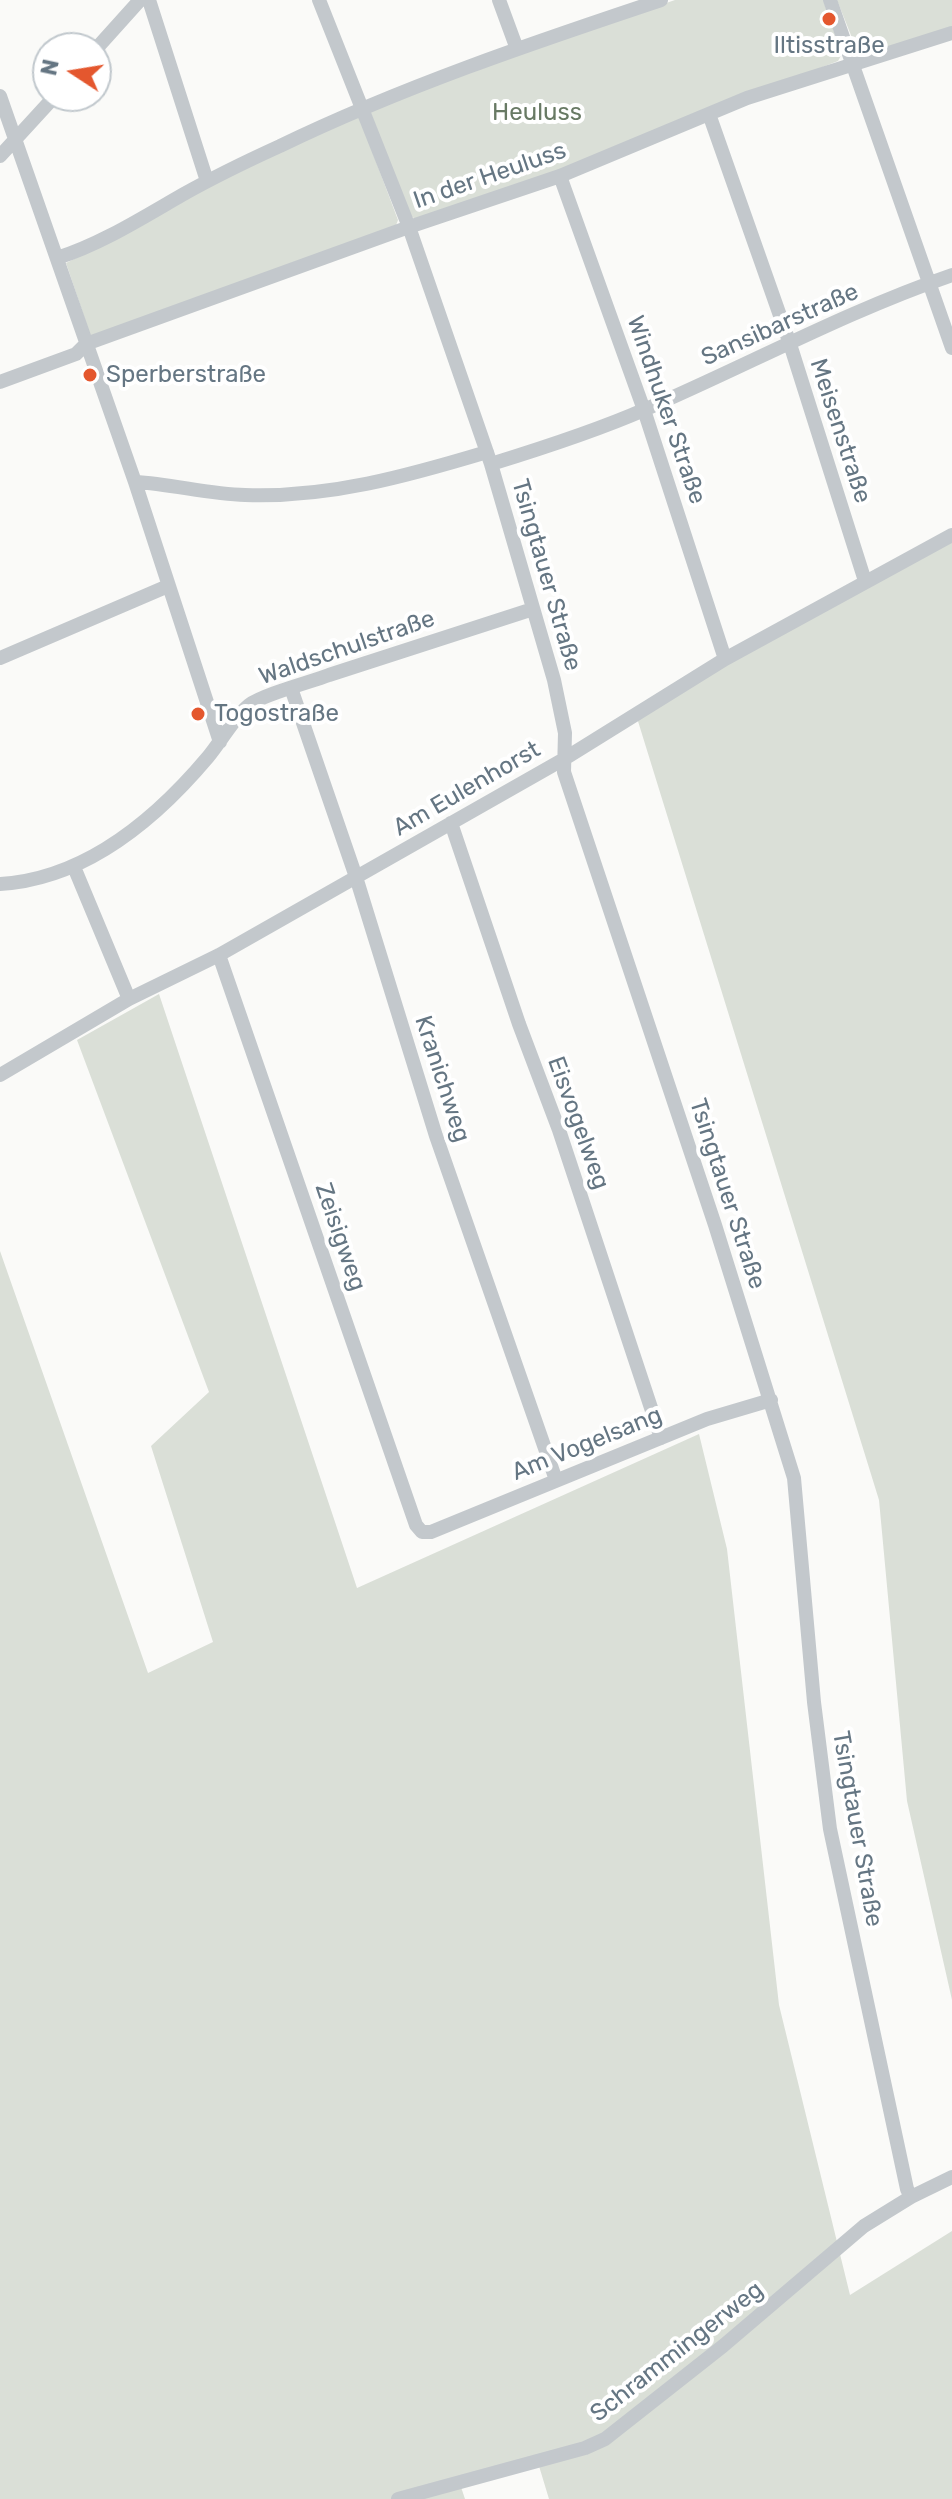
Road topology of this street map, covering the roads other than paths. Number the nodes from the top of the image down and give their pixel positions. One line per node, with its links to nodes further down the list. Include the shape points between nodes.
1 (140, 0): 7 (street)
2 (149, 0): 18 (street)
3 (319, 0): 12 (street, Tsingtauer Straße)
4 (499, 0): 9 (street)
5 (661, 0): 9 (street)
6 (830, 0): 10 (street)
7 (111, 32)
8 (952, 33): 10 (street, In der Heuluss)
9 (517, 49): 12 (street)
10 (853, 65): 14 (street, In der Heuluss); 22 (street)
11 (0, 96): 15 (street)
12 (362, 108): 18 (street); 19 (street, Tsingtauer Straße)
13 (41, 112): 15 (street)
14 (709, 114): 17 (street, In der Heuluss); 24 (street, Meisenstraße)
15 (17, 139): 16 (street); 20 (street)
16 (0, 156)
17 (560, 176): 19 (street, In der Heuluss); 27 (street, Windhuker Straße)
18 (207, 181): 20 (street, via 132,224)
19 (409, 227): 23 (street, In der Heuluss); 28 (street, Tsingtauer Straße)
20 (57, 258): 23 (street)
21 (952, 275): 22 (street, Sansibarstraße)
22 (930, 283): 24 (street, Sansibarstraße); 25 (street)
23 (86, 344): 26 (street, via 76,354); 29 (street)
24 (790, 344): 27 (street, Sansibarstraße); 31 (street, Meisenstraße)
25 (952, 348)
26 (0, 382)
27 (644, 410): 28 (street, Sansibarstraße, via 543,448); 35 (street, Windhuker Straße)
28 (489, 458): 29 (street, Sansibarstraße, via 305,494 241,495); 33 (street, Tsingtauer Straße)
29 (135, 482): 32 (street)
30 (952, 535): 31 (street, Am Eulenhorst)
31 (865, 581): 35 (street, Am Eulenhorst)
32 (168, 586): 34 (street); 37 (street)
33 (533, 609): 36 (street, Waldschulstraße); 38 (street, Tsingtauer Straße, via 565,733)
34 (0, 658)
35 (725, 659): 38 (street, Am Eulenhorst)
36 (291, 688): 37 (street, Waldschulstraße, via 249,705); 41 (street, Kranichweg)
37 (220, 742): 40 (street, Waldschulstraße, via 162,804)
38 (564, 759): 39 (street, Am Eulenhorst); 46 (street, Tsingtauer Straße)
39 (451, 823): 41 (street, Am Eulenhorst); 47 (street, Eisvogelweg)
40 (74, 867): 42 (street, Waldschulstraße); 44 (street)
41 (356, 877): 43 (street, Am Eulenhorst); 48 (street, Kranichweg, via 436,1136)
42 (0, 884)
43 (219, 955): 44 (street, Am Eulenhorst); 49 (street, Zeisigweg)
44 (129, 999): 45 (street, Am Eulenhorst)
45 (0, 1075)
46 (771, 1400): 47 (street, Am Vogelsang); 51 (street, Tsingtauer Straße, via 794,1478 830,1829)
47 (661, 1438): 48 (street, Am Vogelsang)
48 (556, 1480): 49 (street, Am Vogelsang)
49 (422, 1532)
50 (952, 2177): 51 (street, Schrammingerweg)
51 (911, 2197): 52 (street, Schrammingerweg, via 864,2226 605,2439)
52 (398, 2499)

